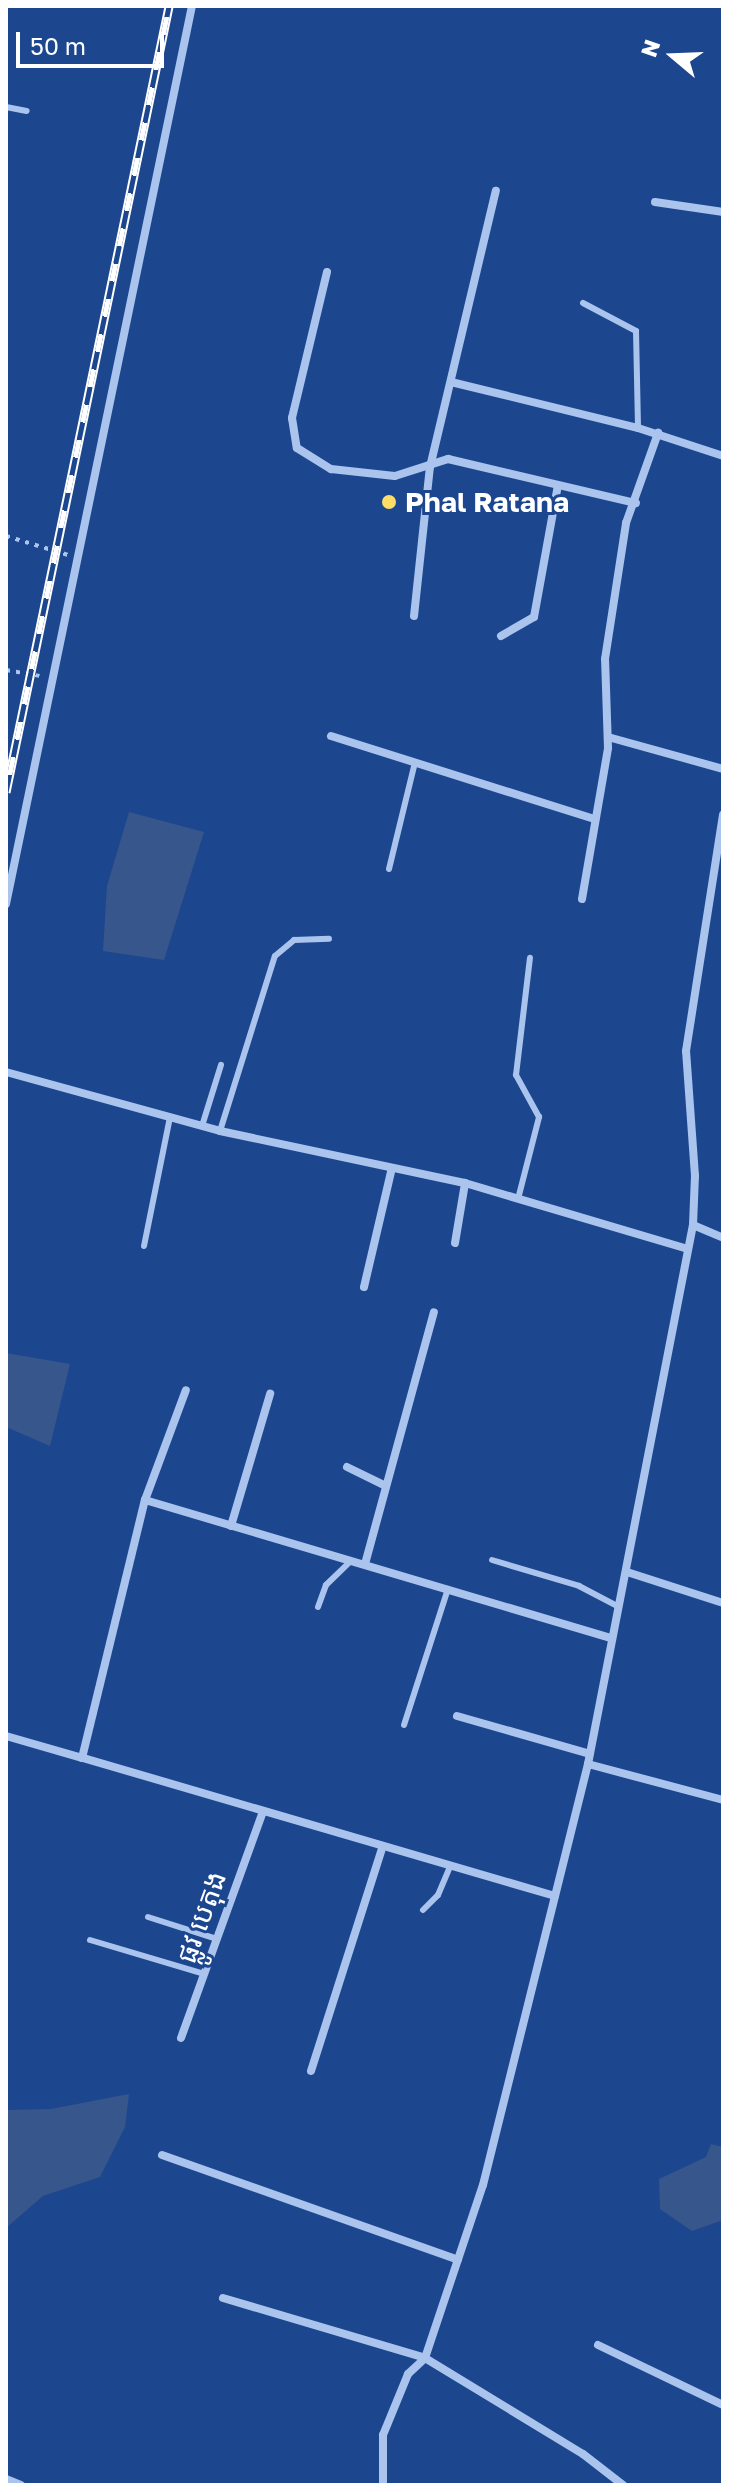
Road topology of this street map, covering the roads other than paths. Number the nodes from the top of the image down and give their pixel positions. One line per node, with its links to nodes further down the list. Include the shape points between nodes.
1 (192, 6): 26 (street)
2 (6, 107): 3 (lane)
3 (27, 111)
4 (496, 191): 9 (street)
5 (655, 202): 6 (street)
6 (723, 212)
7 (327, 272): 13 (street, via 292,418 297,448 331,469 395,476)
8 (583, 303): 10 (lane, via 636,331)
9 (451, 382): 10 (street); 13 (street)
10 (638, 428): 11 (street)
11 (658, 433): 12 (street); 15 (street)
12 (723, 456)
13 (430, 467): 14 (street, via 459,461); 16 (street)
14 (558, 485): 15 (street); 17 (street, via 534,617)
15 (636, 503): 19 (street, via 626,523 605,659)
16 (414, 616)
17 (501, 636)
18 (331, 736): 20 (street)
19 (608, 737): 21 (street); 23 (street)
20 (415, 762): 23 (street); 24 (lane)
21 (723, 769)
22 (723, 815): 37 (street, via 686,1051)
23 (595, 819): 25 (street)
24 (389, 869)
25 (582, 899)
26 (6, 904)
27 (329, 939): 33 (lane, via 294,940 275,956)
28 (530, 958): 36 (lane, via 516,1075 539,1117)
29 (221, 1065): 32 (lane)
30 (6, 1072): 31 (street)
31 (170, 1117): 32 (street); 40 (lane)
32 (202, 1126): 33 (street)
33 (220, 1131): 34 (street)
34 (392, 1168): 35 (street); 42 (street)
35 (465, 1183): 36 (street); 39 (street)
36 (518, 1199): 41 (street)
37 (693, 1225): 38 (street); 41 (street)
38 (723, 1238)
39 (455, 1243)
40 (144, 1246)
41 (685, 1248): 53 (street)
42 (364, 1287)
43 (434, 1312): 47 (street)
44 (186, 1390): 48 (street)
45 (270, 1394): 49 (street)
46 (347, 1467): 47 (street)
47 (386, 1486): 52 (street)
48 (145, 1500): 49 (street); 63 (street)
49 (231, 1526): 51 (street)
50 (492, 1560): 57 (lane, via 579,1586)
51 (351, 1561): 52 (street); 56 (lane, via 326,1585)
52 (365, 1564): 54 (street)
53 (627, 1572): 55 (street); 57 (street)
54 (448, 1589): 58 (street); 60 (lane)
55 (723, 1603)
56 (318, 1607)
57 (619, 1607): 58 (street)
58 (612, 1638): 62 (street)
59 (457, 1716): 62 (street)
60 (404, 1725)
61 (6, 1736): 63 (street)
62 (590, 1754): 64 (street)
63 (82, 1758): 66 (street)
64 (588, 1764): 65 (street); 69 (street)
65 (723, 1800)
66 (263, 1811): 67 (street); 72 (street, ផ្លូវ បេតុង)
67 (382, 1849): 68 (street); 76 (street)
68 (450, 1867): 69 (street); 70 (lane, via 438,1895)
69 (555, 1896): 78 (street, via 483,2185)
70 (423, 1910)
71 (148, 1917): 72 (lane)
72 (217, 1939): 74 (street, ផ្លូវ បេតុង)
73 (90, 1940): 74 (lane)
74 (204, 1974): 75 (street, ផ្លូវ បេតុង)
75 (181, 2038)
76 (311, 2071)
77 (162, 2155): 78 (street)
78 (458, 2260): 81 (street)
79 (223, 2298): 81 (street)
80 (598, 2345): 82 (street)
81 (425, 2358): 85 (street, via 408,2374 383,2435); 86 (street, via 583,2454)
82 (723, 2405)
83 (6, 2479): 84 (street)
84 (21, 2485)
85 (383, 2485)
86 (623, 2485)

